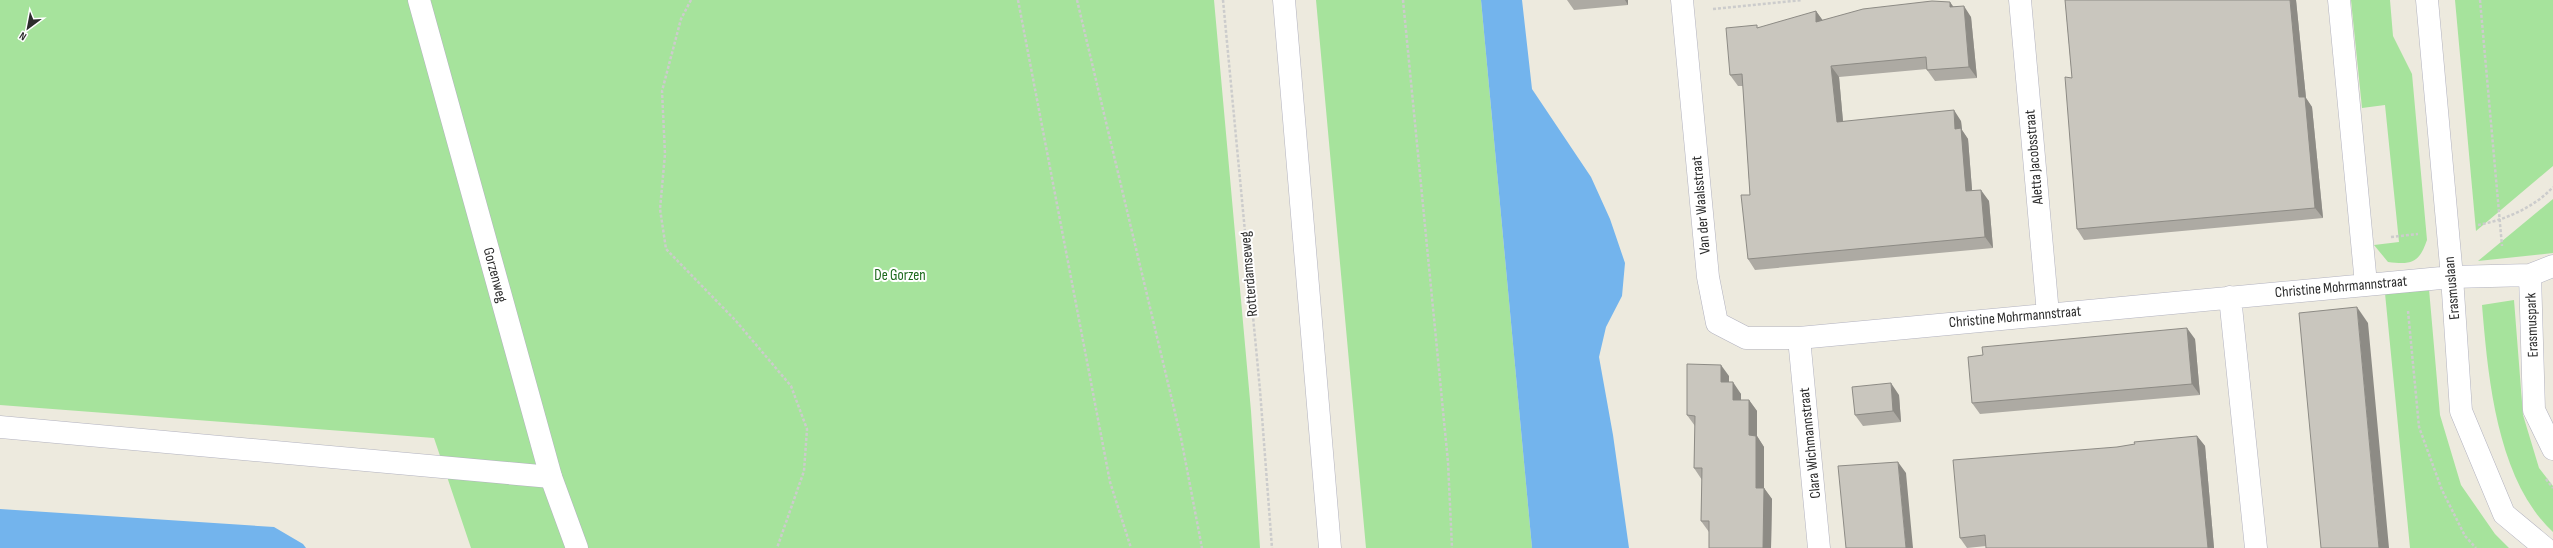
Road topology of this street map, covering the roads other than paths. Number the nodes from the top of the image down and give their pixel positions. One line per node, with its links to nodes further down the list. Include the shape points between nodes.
1 (419, 0): 16 (street, Gorzenweg)
2 (1284, 0): 18 (street)
3 (2020, 0): 12 (street, Aletta Jacobsstraat)
4 (2339, 0): 10 (street)
5 (2427, 0): 9 (street, Erasmuslaan)
6 (1683, 6): 13 (street, Van der Waalsstraat, via 1708,277 1717,323 1746,338)
7 (2553, 266): 8 (street)
8 (2530, 275): 9 (street, Erasmuspark); 15 (street, Erasmuspark, via 2534,410)
9 (2452, 277): 10 (street, Christine Mohrmannstraat); 21 (street, Erasmuslaan, via 2461,411 2504,514)
10 (2366, 284): 11 (street, Christine Mohrmannstraat)
11 (2230, 297): 12 (street, Christine Mohrmannstraat); 20 (street)
12 (2048, 314): 13 (street, Christine Mohrmannstraat)
13 (1800, 338): 19 (street, Clara Wichmannstraat)
14 (0, 427): 16 (street)
15 (2553, 449)
16 (551, 477): 17 (street, Gorzenweg)
17 (577, 548)
18 (1330, 548)
19 (1820, 548)
20 (2256, 548)
21 (2545, 548)

